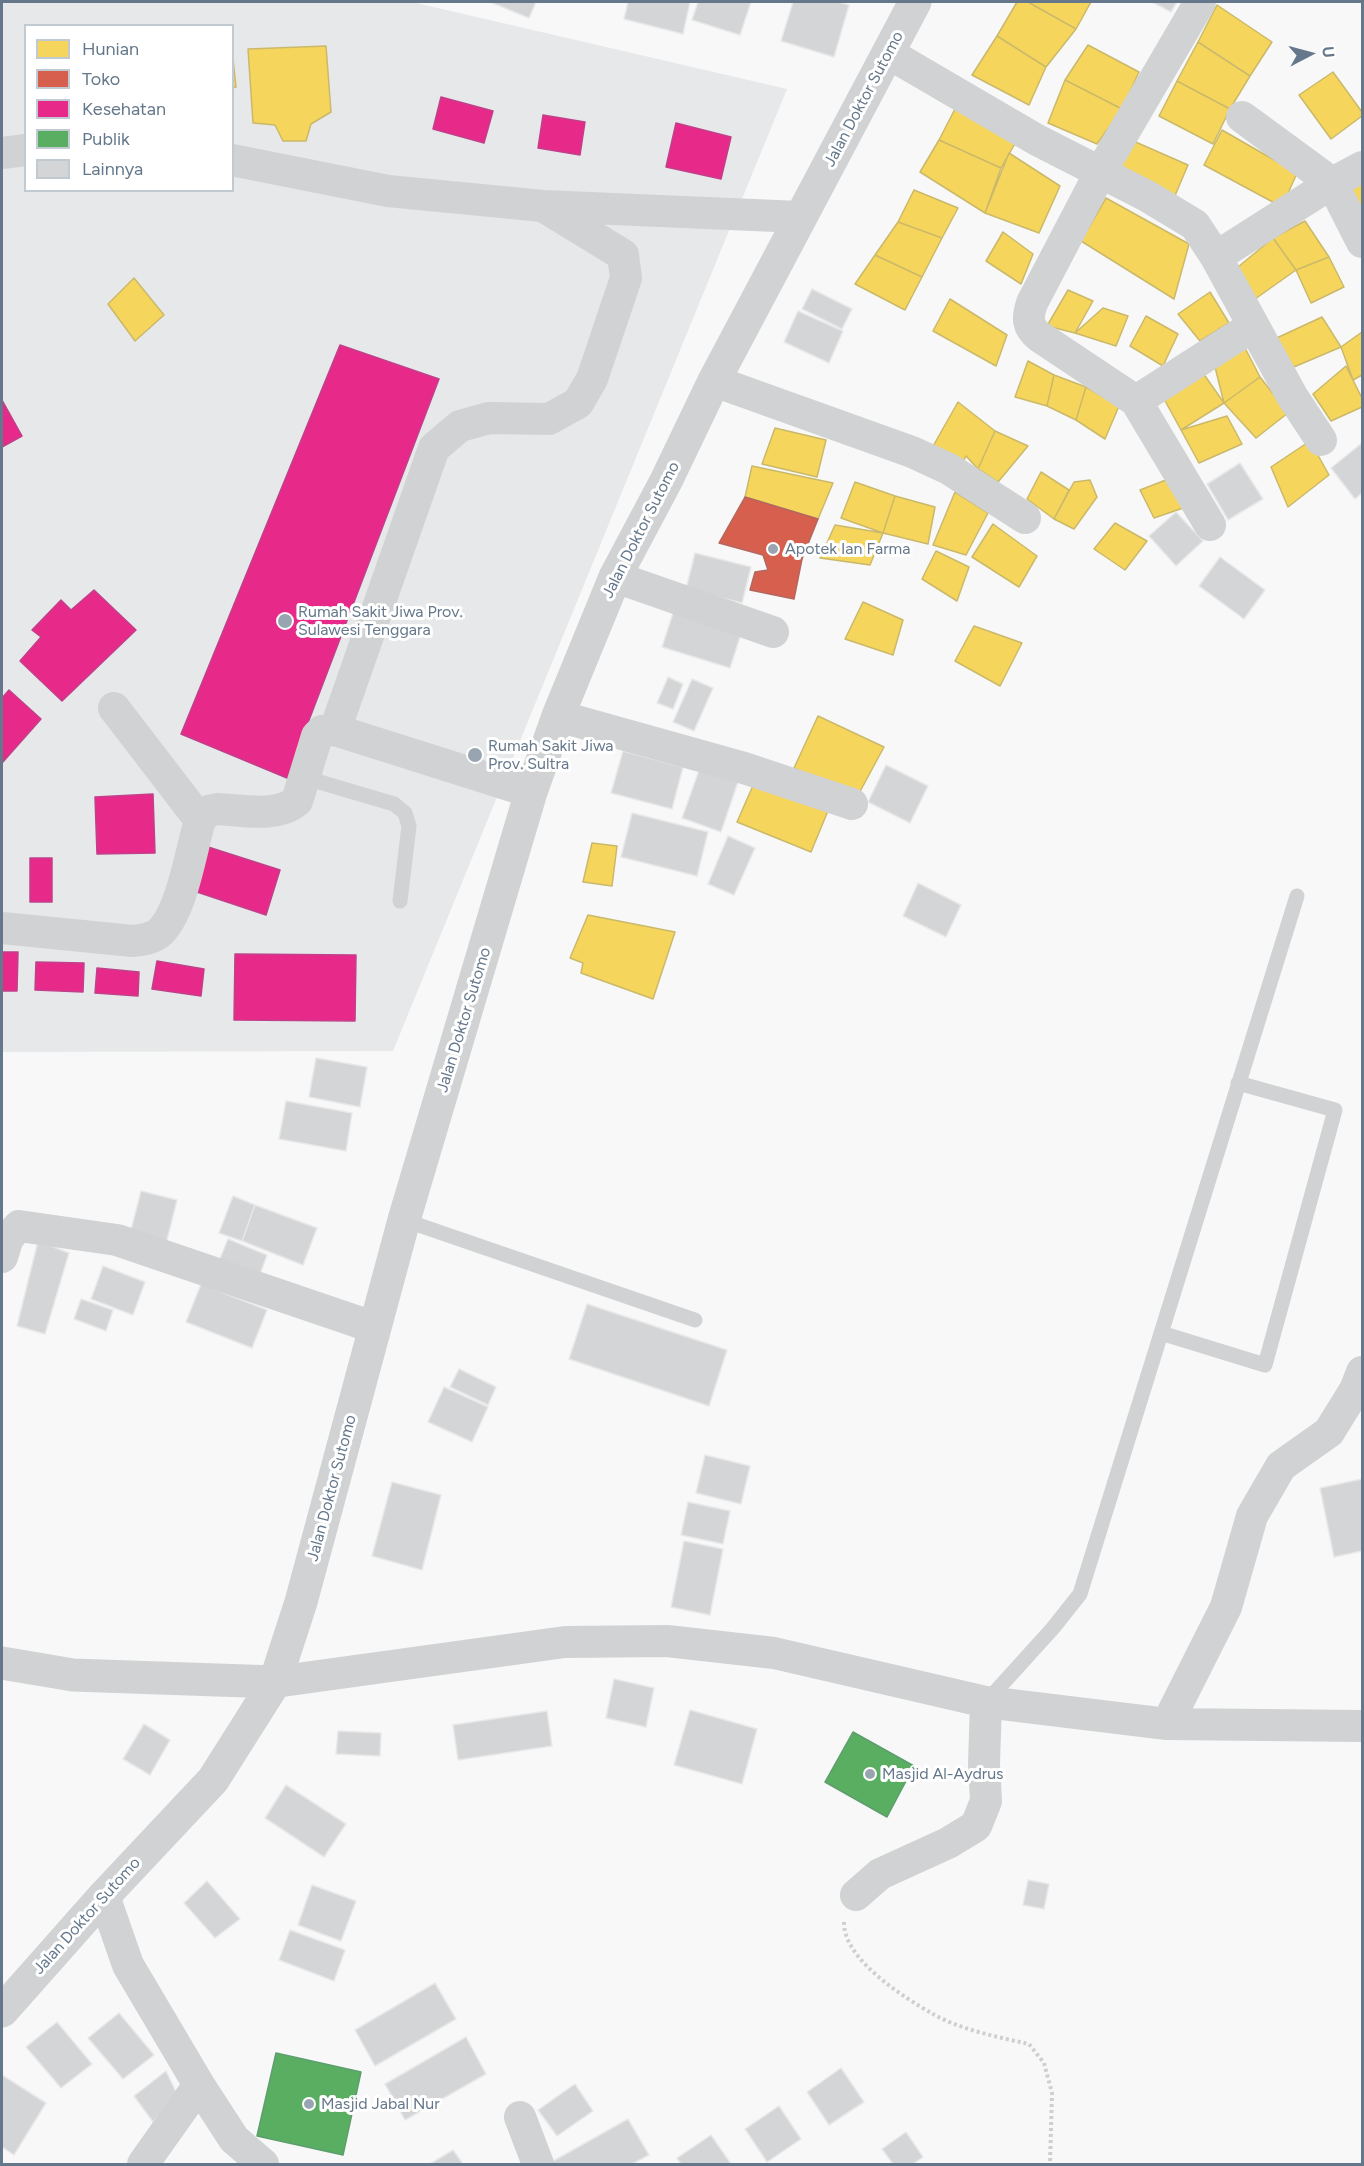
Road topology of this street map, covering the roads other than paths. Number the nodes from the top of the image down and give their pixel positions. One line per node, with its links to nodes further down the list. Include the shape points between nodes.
1 (913, 2): 3 (street, Jalan Doktor Sutomo)
2 (1200, 2): 9 (street)
3 (888, 53): 9 (street); 12 (street, Jalan Doktor Sutomo)
4 (1242, 117): 10 (street)
5 (24, 150): 6 (street)
6 (2, 153)
7 (234, 160): 11 (street, via 388,191)
8 (1362, 167): 10 (street)
9 (1100, 173): 14 (street, via 1195,225); 17 (street, via 1032,303 1028,325 1040,338)
10 (1332, 183): 13 (street); 14 (street)
11 (543, 206): 12 (street); 25 (street, via 623,255 626,278 592,379 578,403 549,419 489,418 460,426 434,448)
12 (800, 217): 16 (street, Jalan Doktor Sutomo)
13 (1362, 242)
14 (1216, 257): 15 (street)
15 (1253, 326): 17 (street); 18 (street)
16 (714, 381): 19 (street, via 912,452 949,470); 21 (street, Jalan Doktor Sutomo)
17 (1136, 401): 20 (street)
18 (1321, 440)
19 (1025, 518)
20 (1210, 525)
21 (615, 577): 22 (street); 24 (street, Jalan Doktor Sutomo)
22 (773, 632)
23 (114, 708): 29 (street)
24 (558, 716): 27 (street, Jalan Doktor Sutomo); 28 (street, via 744,768)
25 (335, 730): 26 (street, via 322,731 318,736); 27 (street)
26 (306, 778): 29 (street, via 297,801 290,807 278,811 217,809 208,811); 31 (lane, via 394,804 405,813 409,826)
27 (531, 792): 34 (street, Jalan Doktor Sutomo)
28 (852, 804)
29 (200, 820): 32 (street, via 173,913 160,932 148,940)
30 (1296, 896): 33 (lane)
31 (400, 901)
32 (2, 928)
33 (1238, 1083): 38 (lane); 38 (lane, via 1335,1110 1265,1365)
34 (404, 1220): 36 (lane); 37 (street, Jalan Doktor Sutomo)
35 (2, 1257): 37 (street, via 8,1238 19,1226 117,1240)
36 (695, 1320)
37 (373, 1327): 41 (street, Jalan Doktor Sutomo, via 324,1521)
38 (1161, 1333): 42 (lane, via 1080,1594)
39 (1362, 1372): 43 (street, via 1329,1432 1281,1466 1252,1516 1226,1607)
40 (2, 1663): 41 (street, via 73,1675)
41 (275, 1682): 42 (street, via 565,1642 667,1641 774,1653); 46 (street, Jalan Doktor Sutomo, via 213,1780)
42 (986, 1702): 43 (street); 45 (street, via 986,1801 976,1826 880,1874)
43 (1167, 1724): 44 (street)
44 (1362, 1726)
45 (856, 1895)
46 (104, 1896): 47 (street, Jalan Doktor Sutomo); 48 (street, via 128,1965)
47 (2, 2011)
48 (199, 2085): 50 (street); 51 (street, via 234,2139)
49 (520, 2117): 52 (street)
50 (143, 2164)
51 (263, 2164)
52 (538, 2164)

